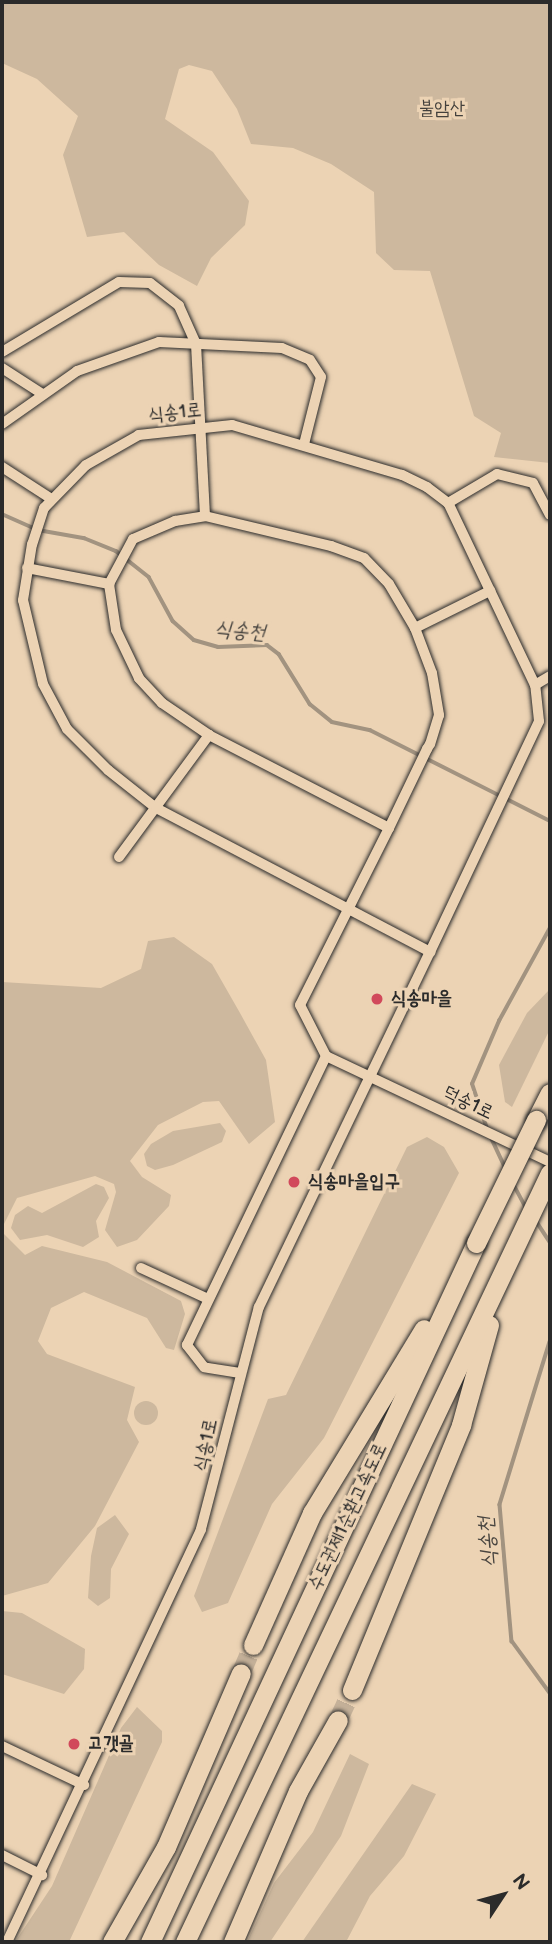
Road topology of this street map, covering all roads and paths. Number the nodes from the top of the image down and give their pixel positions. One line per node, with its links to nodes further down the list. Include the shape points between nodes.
1 (196, 344): 2 (street, via 179,306 150,283 119,282); 4 (street, via 159,342 113,355); 6 (street); 7 (street, via 282,348 310,360 321,377)
2 (2, 352)
3 (2, 368): 4 (street)
4 (41, 393): 5 (street)
5 (2, 424)
6 (199, 428): 7 (street, 식송1로, via 232,425); 9 (street, 식송1로, via 139,435 86,465); 12 (street)
7 (304, 444): 10 (street, 식송1로, via 402,475)
8 (2, 467): 9 (street)
9 (50, 498): 13 (street, 식송1로)
10 (448, 503): 11 (street, via 497,474 533,483); 15 (street, 식송1로)
11 (550, 515)
12 (205, 516): 14 (street, via 153,528 127,545); 16 (street, via 364,558 389,584)
13 (27, 568): 14 (street); 20 (street, 식송1로, via 23,600 30,643 43,684 67,729 107,770)
14 (109, 584): 19 (street, via 116,630 139,678 162,703)
15 (490, 591): 16 (street); 18 (street, 식송1로)
16 (415, 628): 21 (street, via 432,673 439,715)
17 (550, 676): 18 (street)
18 (535, 685): 24 (street, 식송1로, via 539,721)
19 (209, 735): 20 (street); 21 (street)
20 (156, 808): 22 (street); 23 (street, 식송1로)
21 (389, 828): 23 (street)
22 (119, 857)
23 (348, 910): 24 (street, 식송1로); 25 (street, via 300,1005)
24 (430, 952): 26 (street, 식송1로)
25 (326, 1056): 26 (street, 덕송1로); 33 (street)
26 (369, 1077): 28 (street, 덕송1로); 34 (street, 식송1로, via 258,1307)
27 (550, 1093): 30 (highway, 수도권제1순환고속도로, bridge)
28 (550, 1162)
29 (550, 1173): 31 (highway, 수도권제1순환고속도로)
30 (472, 1250): 35 (highway, via 312,1513); 45 (highway, 수도권제1순환고속도로)
31 (506, 1267): 37 (highway, via 461,1425); 46 (highway, 수도권제1순환고속도로)
32 (141, 1268): 33 (street)
33 (208, 1299): 34 (street, via 187,1345 204,1367)
34 (240, 1373): 40 (street, 식송1로, via 201,1529)
35 (253, 1645)
36 (241, 1673): 44 (highway, via 166,1847)
37 (352, 1690)
38 (338, 1720): 47 (highway, via 298,1791)
39 (2, 1746): 40 (street)
40 (84, 1785): 42 (street, 식송1로)
41 (2, 1855): 42 (street)
42 (42, 1875): 43 (street, 식송1로)
43 (7, 1942)
44 (112, 1942)
45 (150, 1942)
46 (185, 1942)
47 (233, 1942)

